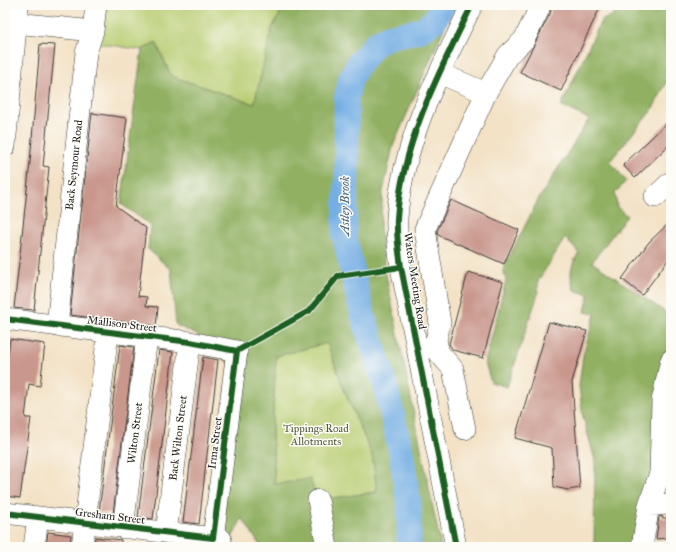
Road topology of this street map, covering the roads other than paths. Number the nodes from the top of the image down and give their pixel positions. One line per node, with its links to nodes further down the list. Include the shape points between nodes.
1 (96, 5): 5 (street, Back Seymour Road)
2 (472, 5): 6 (street, Waters Meeting Road)
3 (540, 5): 7 (street, via 524,40 508,55)
4 (14, 14): 5 (street); 8 (street)
5 (93, 31): 12 (street, Back Seymour Road, via 86,53)
6 (439, 73): 7 (street); 33 (street, Waters Meeting Road, via 407,160 399,200 397,237)
7 (486, 93): 19 (street, via 425,229 440,323 436,340 439,352 453,370)
8 (5, 139)
9 (671, 182): 10 (street)
10 (655, 197)
11 (5, 319): 12 (street, Mallison Street)
12 (57, 326): 13 (street, Mallison Street)
13 (108, 332): 14 (street, Mallison Street); 26 (street)
14 (147, 337): 15 (street, Mallison Street); 27 (street, Wilton Street)
15 (190, 342): 16 (street, Mallison Street); 28 (street, Back Wilton Street)
16 (237, 351): 29 (street, Irma Street)
17 (671, 360): 18 (street)
18 (667, 399): 20 (street)
19 (465, 429)
20 (666, 452): 23 (street)
21 (318, 500): 32 (street)
22 (671, 504): 23 (street)
23 (648, 505): 34 (street)
24 (5, 513): 25 (street, Gresham Street)
25 (38, 518): 26 (street, Gresham Street); 30 (street)
26 (85, 523): 27 (street, Gresham Street); 31 (street)
27 (123, 528): 28 (street, Gresham Street)
28 (170, 538): 29 (street, Gresham Street)
29 (217, 542)
30 (34, 547)
31 (82, 547)
32 (327, 547)
33 (456, 547)
34 (642, 547)

